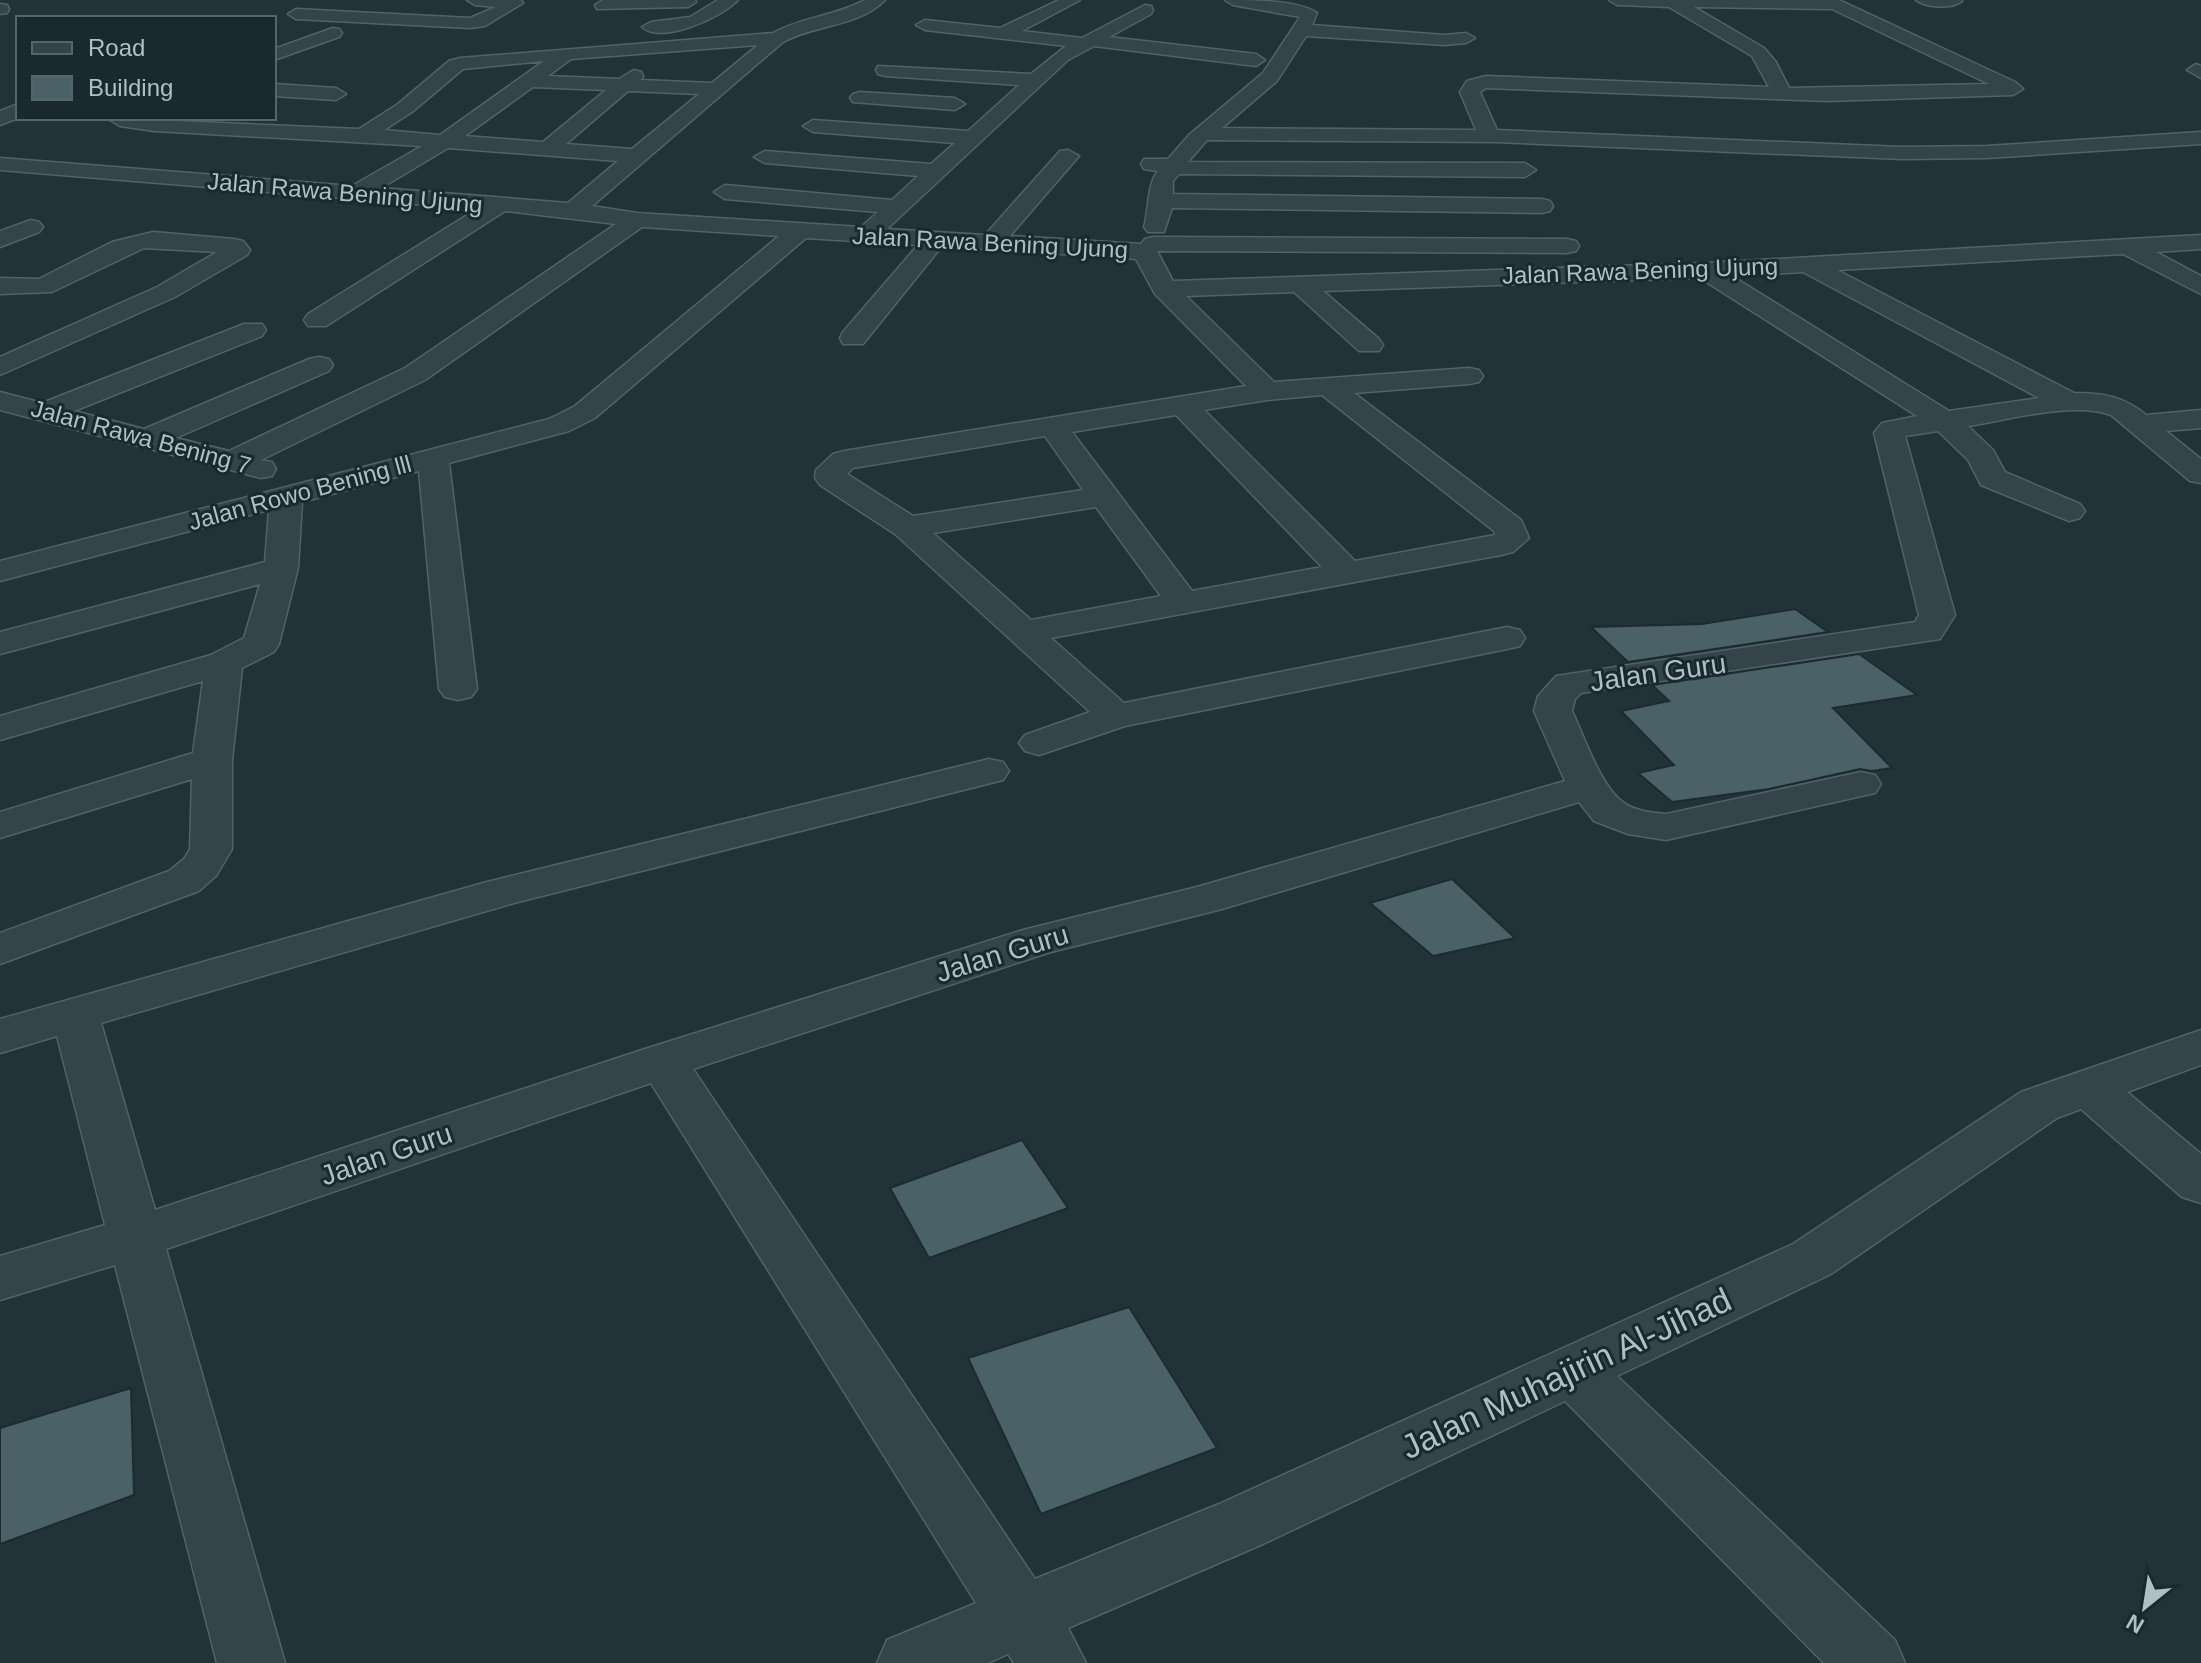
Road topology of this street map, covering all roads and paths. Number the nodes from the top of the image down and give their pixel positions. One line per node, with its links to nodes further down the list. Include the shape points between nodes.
1 (329, 0): 15 (street)
2 (475, 0): 9 (street)
3 (730, 0): 13 (street); 28 (street, via 694,22 602,33)
4 (877, 0): 22 (street, via 848,16 797,27)
5 (1072, 0): 21 (street)
6 (1233, 0): 18 (street)
7 (1617, 0): 12 (street)
8 (1924, 0): 11 (street)
9 (516, 1): 15 (street, via 470,23)
10 (1830, 1): 12 (street); 38 (street, via 2013,89)
11 (1954, 1)
12 (1673, 2): 38 (street, via 1758,52)
13 (600, 6)
14 (953, 12): 21 (street, via 922,27)
15 (296, 14): 17 (street)
16 (1151, 17): 24 (street, via 1127,20)
17 (276, 20)
18 (1306, 22): 19 (street); 23 (street, via 1444,40); 48 (street, via 1270,77)
19 (1413, 22)
20 (333, 33): 27 (street)
21 (1002, 34): 24 (street)
22 (777, 38): 25 (street); 35 (street)
23 (1466, 38)
24 (1086, 42): 29 (street); 30 (street)
25 (668, 47): 28 (street); 34 (street)
26 (974, 50): 29 (street)
27 (276, 54)
28 (563, 56): 33 (street); 42 (street, via 460,63)
29 (1062, 56): 32 (street)
30 (1256, 60)
31 (885, 70): 32 (street)
32 (1037, 80): 41 (street)
33 (529, 81): 34 (street); 45 (street)
34 (623, 85): 35 (street); 55 (street)
35 (719, 89): 56 (street)
36 (276, 90): 39 (street)
37 (1741, 92): 38 (street); 46 (street); 51 (street, via 1479,83 1470,92)
38 (1782, 93)
39 (336, 94)
40 (860, 98): 41 (street)
41 (1008, 107): 52 (street)
42 (405, 108): 43 (street); 50 (street)
43 (432, 109)
44 (459, 110): 45 (street)
45 (487, 111): 54 (street)
46 (1760, 116)
47 (813, 126): 52 (street)
48 (1203, 134): 51 (street); 61 (street)
49 (115, 135): 50 (street, via 127,122); 62 (street)
50 (363, 135): 54 (street)
51 (1489, 136): 53 (street, via 1902,153)
52 (975, 138): 64 (street)
53 (2201, 138)
54 (445, 141): 55 (street); 67 (street)
55 (547, 150): 56 (street)
56 (639, 156): 73 (street)
57 (1068, 156): 83 (street)
58 (765, 157): 64 (street)
59 (0, 164): 62 (street, Jalan Rawa Bening Ujung)
60 (1146, 164): 61 (street)
61 (1172, 168): 63 (street); 69 (street, via 1162,180)
62 (58, 169): 65 (street, Jalan Rawa Bening Ujung)
63 (1525, 170)
64 (938, 171): 72 (street)
65 (249, 186): 67 (street, Jalan Rawa Bening Ujung); 68 (street)
66 (725, 192): 72 (street)
67 (354, 194): 70 (street, Jalan Rawa Bening Ujung)
68 (222, 201)
69 (1162, 201): 71 (street); 86 (street)
70 (499, 205): 73 (street, Jalan Rawa Bening Ujung); 95 (street)
71 (1542, 206)
72 (898, 207): 78 (street)
73 (573, 210): 75 (street, Jalan Rawa Bening Ujung)
74 (194, 216): 79 (street)
75 (637, 220): 77 (street, Jalan Rawa Bening Ujung); 114 (street, via 415,374)
76 (31, 227): 80 (street)
77 (798, 232): 78 (street, Jalan Rawa Bening Ujung); 113 (street, Jalan Rowo Bening lll, via 585,412 559,425)
78 (865, 236): 81 (street, Jalan Rawa Bening Ujung)
79 (153, 239): 90 (street, via 121,247); 94 (street, via 238,250)
80 (0, 240)
81 (935, 240): 83 (street, Jalan Rawa Bening Ujung); 97 (street)
82 (2201, 242): 84 (street, Jalan Rawa Bening Ujung)
83 (991, 243): 86 (street, Jalan Rawa Bening Ujung)
84 (2124, 245): 87 (street, Jalan Rawa Bening Ujung); 92 (street)
85 (1567, 246): 86 (street)
86 (1149, 248): 93 (street, Jalan Rawa Bening Ujung)
87 (1806, 264): 88 (street, Jalan Rawa Bening Ujung); 105 (street)
88 (1705, 270): 89 (street, Jalan Rawa Bening Ujung); 109 (street)
89 (1299, 283): 93 (street, Jalan Rawa Bening Ujung); 98 (street)
90 (52, 284): 91 (street); 94 (street)
91 (0, 286)
92 (2201, 286)
93 (1164, 289): 103 (street)
94 (148, 301): 100 (street)
95 (317, 320)
96 (253, 330): 107 (street)
97 (853, 338)
98 (1369, 345)
99 (319, 365): 112 (street)
100 (0, 367)
101 (1469, 376): 102 (street)
102 (1330, 388): 103 (street); 123 (street, via 1509,527 1512,538 1501,545)
103 (1267, 391): 106 (street)
104 (0, 401): 107 (street, Jalan Rawa Bening 7)
105 (2069, 402): 109 (street); 110 (street, via 2102,402)
106 (1183, 405): 111 (street); 123 (street)
107 (46, 412): 112 (street, Jalan Rawa Bening 7)
108 (2201, 419): 110 (street)
109 (1946, 422): 119 (street, via 1982,456 1992,478); 136 (street, Jalan Guru, via 1889,433 1937,615 1927,631 1569,684 1557,696 1553,711)
110 (2140, 424): 115 (street)
111 (1053, 427): 118 (street); 120 (street, via 844,460 831,470 831,478)
112 (147, 439): 114 (street, Jalan Rawa Bening 7)
113 (433, 458): 116 (street, Jalan Rowo Bening lll); 129 (street)
114 (234, 461): 116 (street, Jalan Rawa Bening 7)
115 (2201, 474)
116 (329, 485): 117 (street, Jalan Rowo Bening lll)
117 (286, 496): 121 (street); 122 (street, Jalan Rowo Bening lll)
118 (1103, 496): 120 (street); 124 (street)
119 (2069, 511)
120 (907, 527): 125 (street)
121 (281, 568): 127 (street); 128 (street, via 261,644)
122 (0, 571)
123 (1347, 573): 124 (street)
124 (1183, 603): 125 (street)
125 (1023, 632): 130 (street)
126 (1507, 638): 130 (street)
127 (0, 643)
128 (224, 663): 131 (street); 133 (street)
129 (458, 689)
130 (1116, 716): 132 (street)
131 (0, 728)
132 (1039, 743)
133 (212, 760): 137 (street); 138 (street, via 211,849 201,867 184,881)
134 (989, 771): 139 (street, via 503,892)
135 (1861, 784): 136 (street, via 1666,827 1609,812)
136 (1588, 787): 142 (street, Jalan Guru, via 1206,899 1039,940)
137 (0, 825)
138 (0, 949)
139 (75, 1015): 140 (street); 145 (street)
140 (0, 1036)
141 (2201, 1047): 143 (street, Jalan Muhajirin Al-Jihad)
142 (662, 1061): 145 (street, Jalan Guru); 148 (street)
143 (2087, 1087): 144 (street); 147 (street, Jalan Muhajirin Al-Jihad, via 2039,1105 1812,1259)
144 (2201, 1183)
145 (135, 1238): 146 (street, Jalan Guru); 149 (street)
146 (0, 1278)
147 (1572, 1370): 148 (street, Jalan Muhajirin Al-Jihad, via 1241,1524); 152 (street)
148 (1021, 1616): 150 (street, Jalan Muhajirin Al-Jihad); 151 (street)
149 (251, 1663)
150 (911, 1663)
151 (1052, 1663)
152 (1871, 1663)

